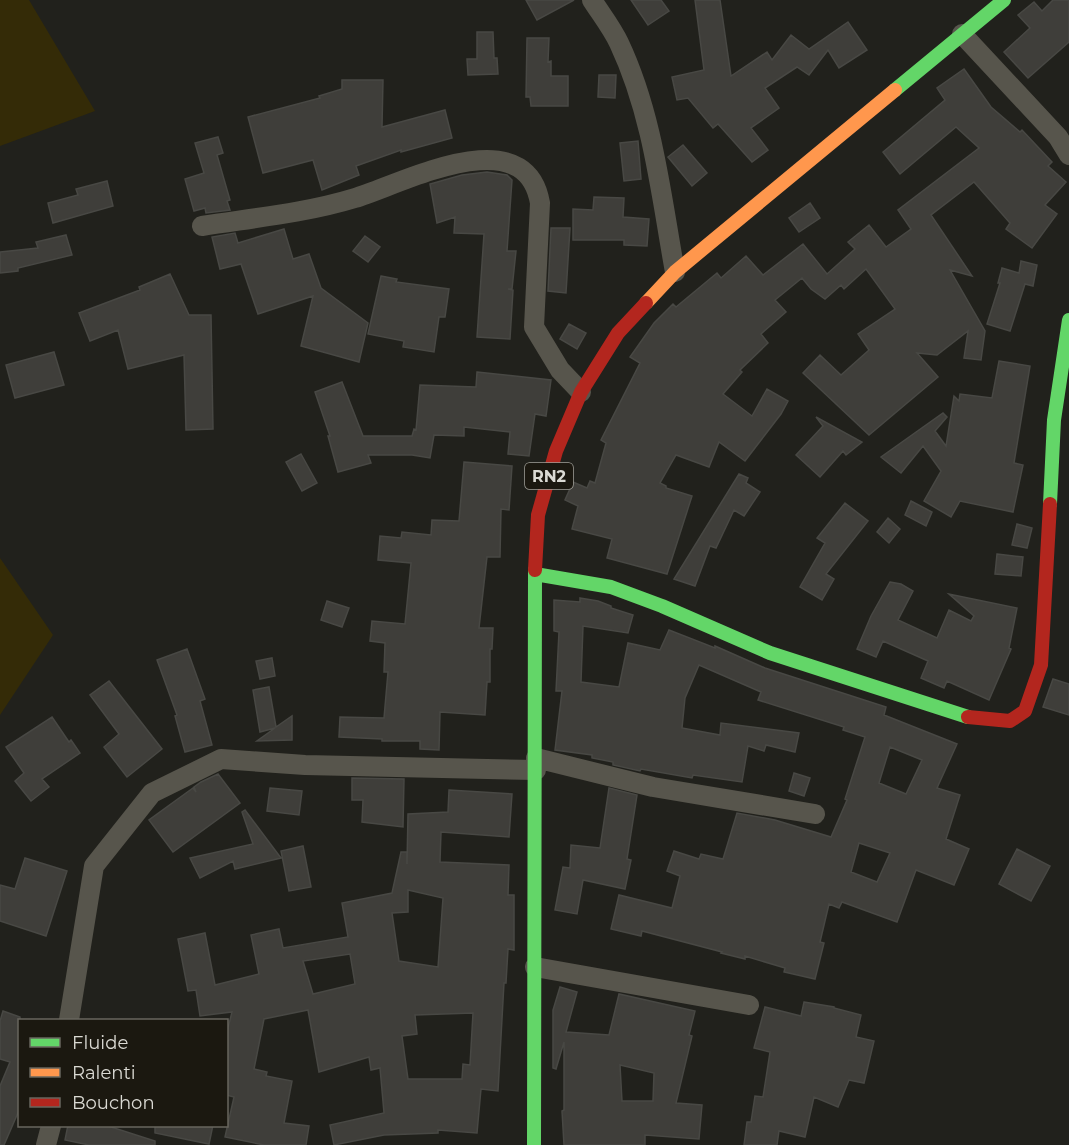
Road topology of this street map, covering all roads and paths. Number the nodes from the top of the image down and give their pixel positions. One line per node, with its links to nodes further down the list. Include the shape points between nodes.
1 (592, 0): 6 (street, via 618,43 649,130)
2 (1004, 0): 3 (main road, RN2)
3 (962, 34): 4 (street, via 1058,137); 6 (main road, RN2)
4 (1069, 155)
5 (202, 226): 8 (street, via 355,198 434,168 501,160 517,166 537,188 540,203 534,327 560,370)
6 (675, 272): 8 (main road, RN2, via 618,333)
7 (1069, 320): 9 (main road, via 1054,420 1041,665 1025,711 1010,721 966,717 770,653 611,587)
8 (581, 392): 9 (main road, RN2, via 556,451 538,515)
9 (535, 574): 10 (main road, RN2)
10 (536, 764): 11 (street); 12 (main road, RN2); 14 (street, via 305,765 221,759 152,793 94,866)
11 (814, 814)
12 (535, 967): 13 (street); 17 (main road, RN2)
13 (748, 1005)
14 (69, 1019)
15 (50, 1127): 16 (street)
16 (46, 1145)
17 (534, 1145)

